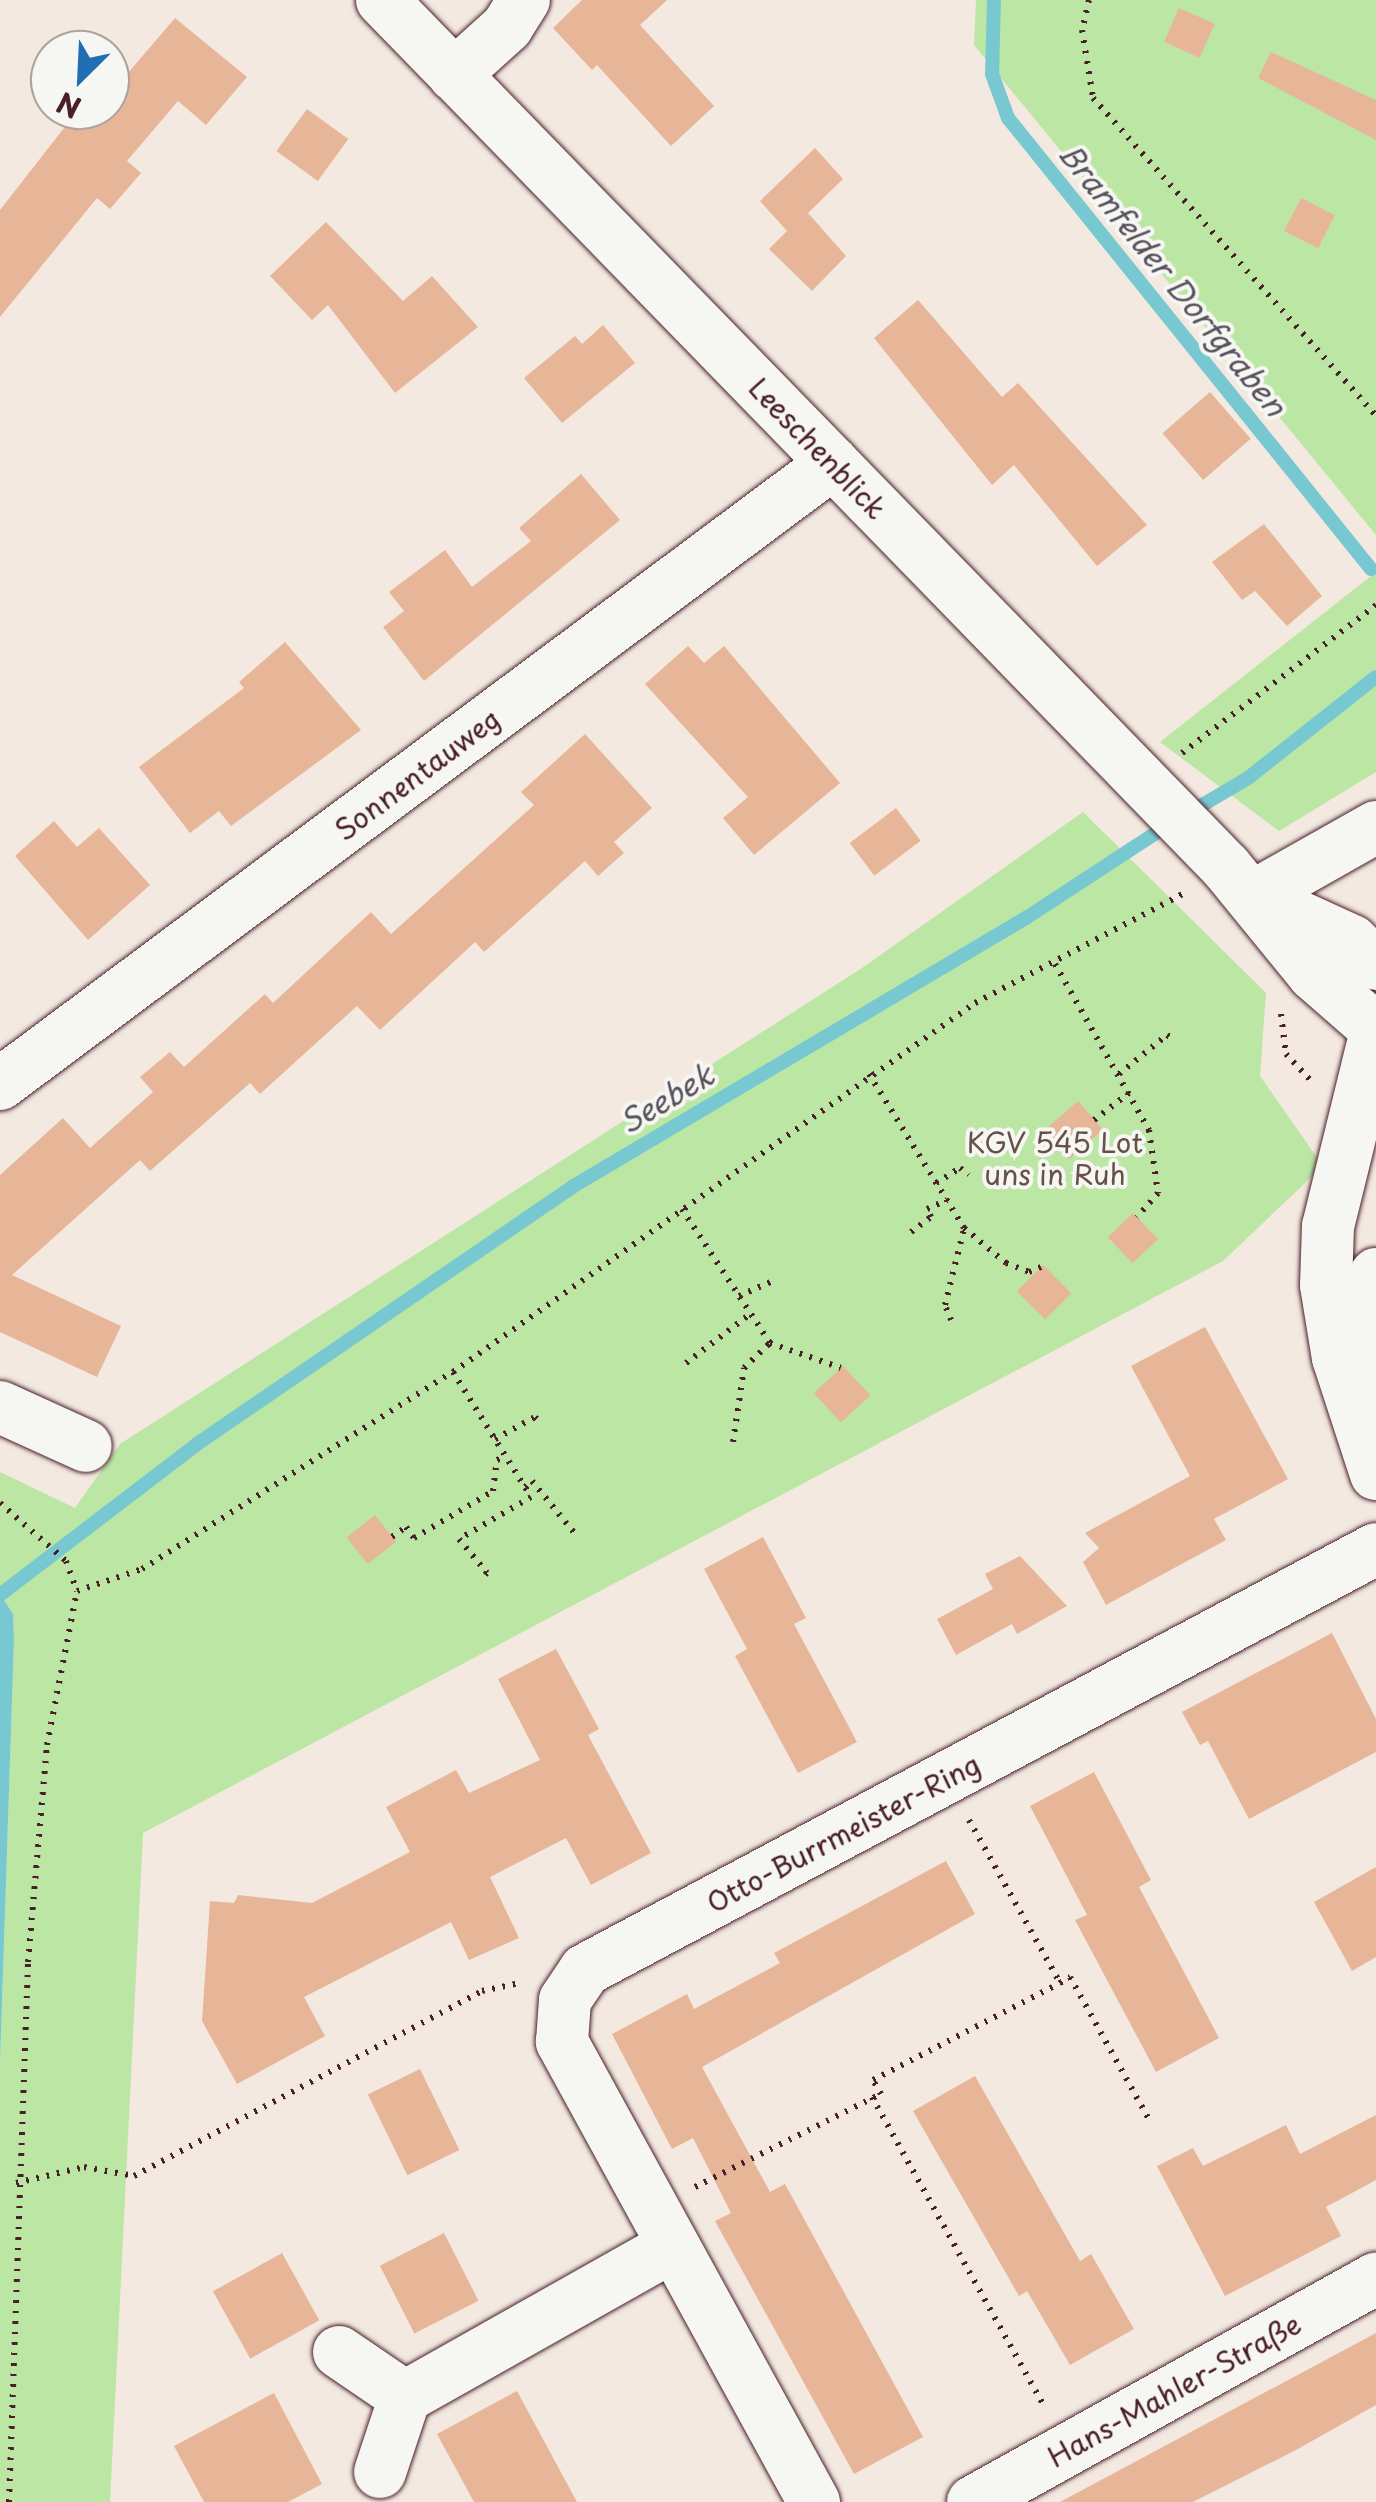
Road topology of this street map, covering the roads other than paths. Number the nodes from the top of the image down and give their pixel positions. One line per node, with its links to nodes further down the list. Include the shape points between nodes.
1 (382, 0): 3 (street, Leeschenblick)
2 (524, 0): 3 (street)
3 (454, 75): 4 (street, Leeschenblick)
4 (833, 464): 6 (street, Leeschenblick); 9 (street, Sonnentauweg)
5 (1376, 827): 6 (street)
6 (1229, 870): 7 (street, Leeschenblick); 8 (street, Leeschenblick, via 1314,976)
7 (1368, 948)
8 (1376, 1030): 13 (street, via 1328,1226 1331,1327)
9 (0, 1084)
10 (1376, 1274): 13 (street)
11 (0, 1407): 12 (street)
12 (86, 1446)
13 (1367, 1452)
14 (1376, 1549): 15 (street, Otto-Burrmeister-Ring, via 585,1970 565,2000 562,2042)
15 (661, 2228): 18 (street); 20 (street)
16 (1376, 2278): 21 (street, Hans-Mahler-Straße)
17 (339, 2352): 18 (street)
18 (405, 2397): 19 (street)
19 (380, 2472)
20 (814, 2502)
21 (973, 2502)

